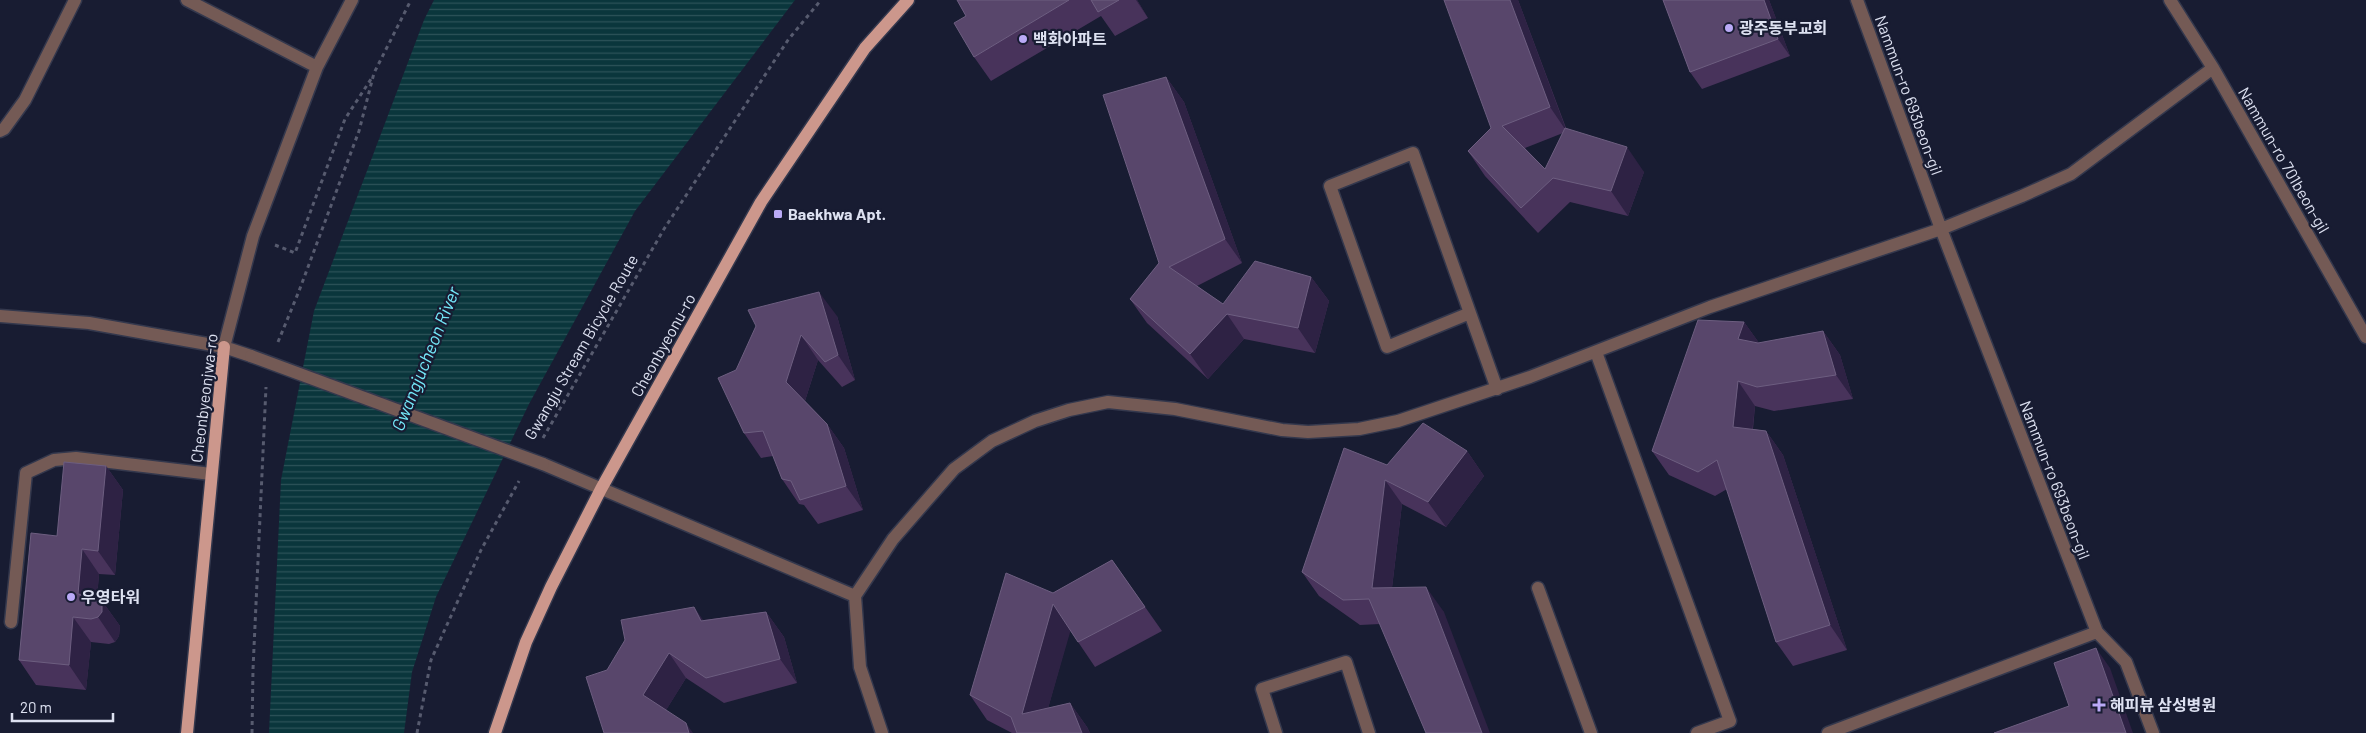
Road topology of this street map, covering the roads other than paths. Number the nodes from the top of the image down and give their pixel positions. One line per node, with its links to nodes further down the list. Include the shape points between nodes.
1 (75, 0): 9 (street, via 26,100)
2 (187, 0): 7 (street)
3 (352, 0): 7 (street, Cheonbyeonjwa-ro)
4 (908, 0): 18 (main road, Cheonbyeonu-ro, via 865,48 761,202)
5 (1857, 0): 10 (street, Nammun-ro 693beon-gil)
6 (2170, 0): 8 (street, Nammun-ro 701beon-gil)
7 (318, 67): 14 (street, Cheonbyeonjwa-ro, via 253,236)
8 (2213, 68): 10 (street, via 2071,174); 13 (street, Nammun-ro 701beon-gil)
9 (0, 131)
10 (1942, 228): 15 (street, via 1710,307); 22 (street, Nammun-ro 693beon-gil)
11 (1470, 313): 11 (street, via 1412,153 1330,186 1387,347); 16 (street)
12 (0, 316): 14 (street, via 89,323)
13 (2366, 337)
14 (224, 346): 17 (main road, Cheonbyeonjwa-ro); 18 (street, bridge, via 543,464)
15 (1596, 352): 16 (street); 29 (street, via 1730,721)
16 (1496, 389): 20 (street, via 1398,421 1359,430 1282,430 1176,409 1108,402 1035,421 992,441 954,469 893,539)
17 (211, 474): 21 (street, via 76,458 54,460 26,472); 23 (main road, Cheonbyeonjwa-ro)
18 (602, 489): 20 (street); 24 (main road, Cheonbyeonu-ro, via 526,642)
19 (1538, 588): 28 (street)
20 (855, 596): 25 (street, via 860,667)
21 (11, 622)
22 (2096, 632): 30 (street); 31 (street, Nammun-ro 693beon-gil, via 2126,662)
23 (187, 733)
24 (495, 733)
25 (882, 733)
26 (1276, 733): 27 (street, via 1262,689 1346,662)
27 (1369, 733)
28 (1591, 733)
29 (1697, 733)
30 (1828, 733)
31 (2153, 733)

